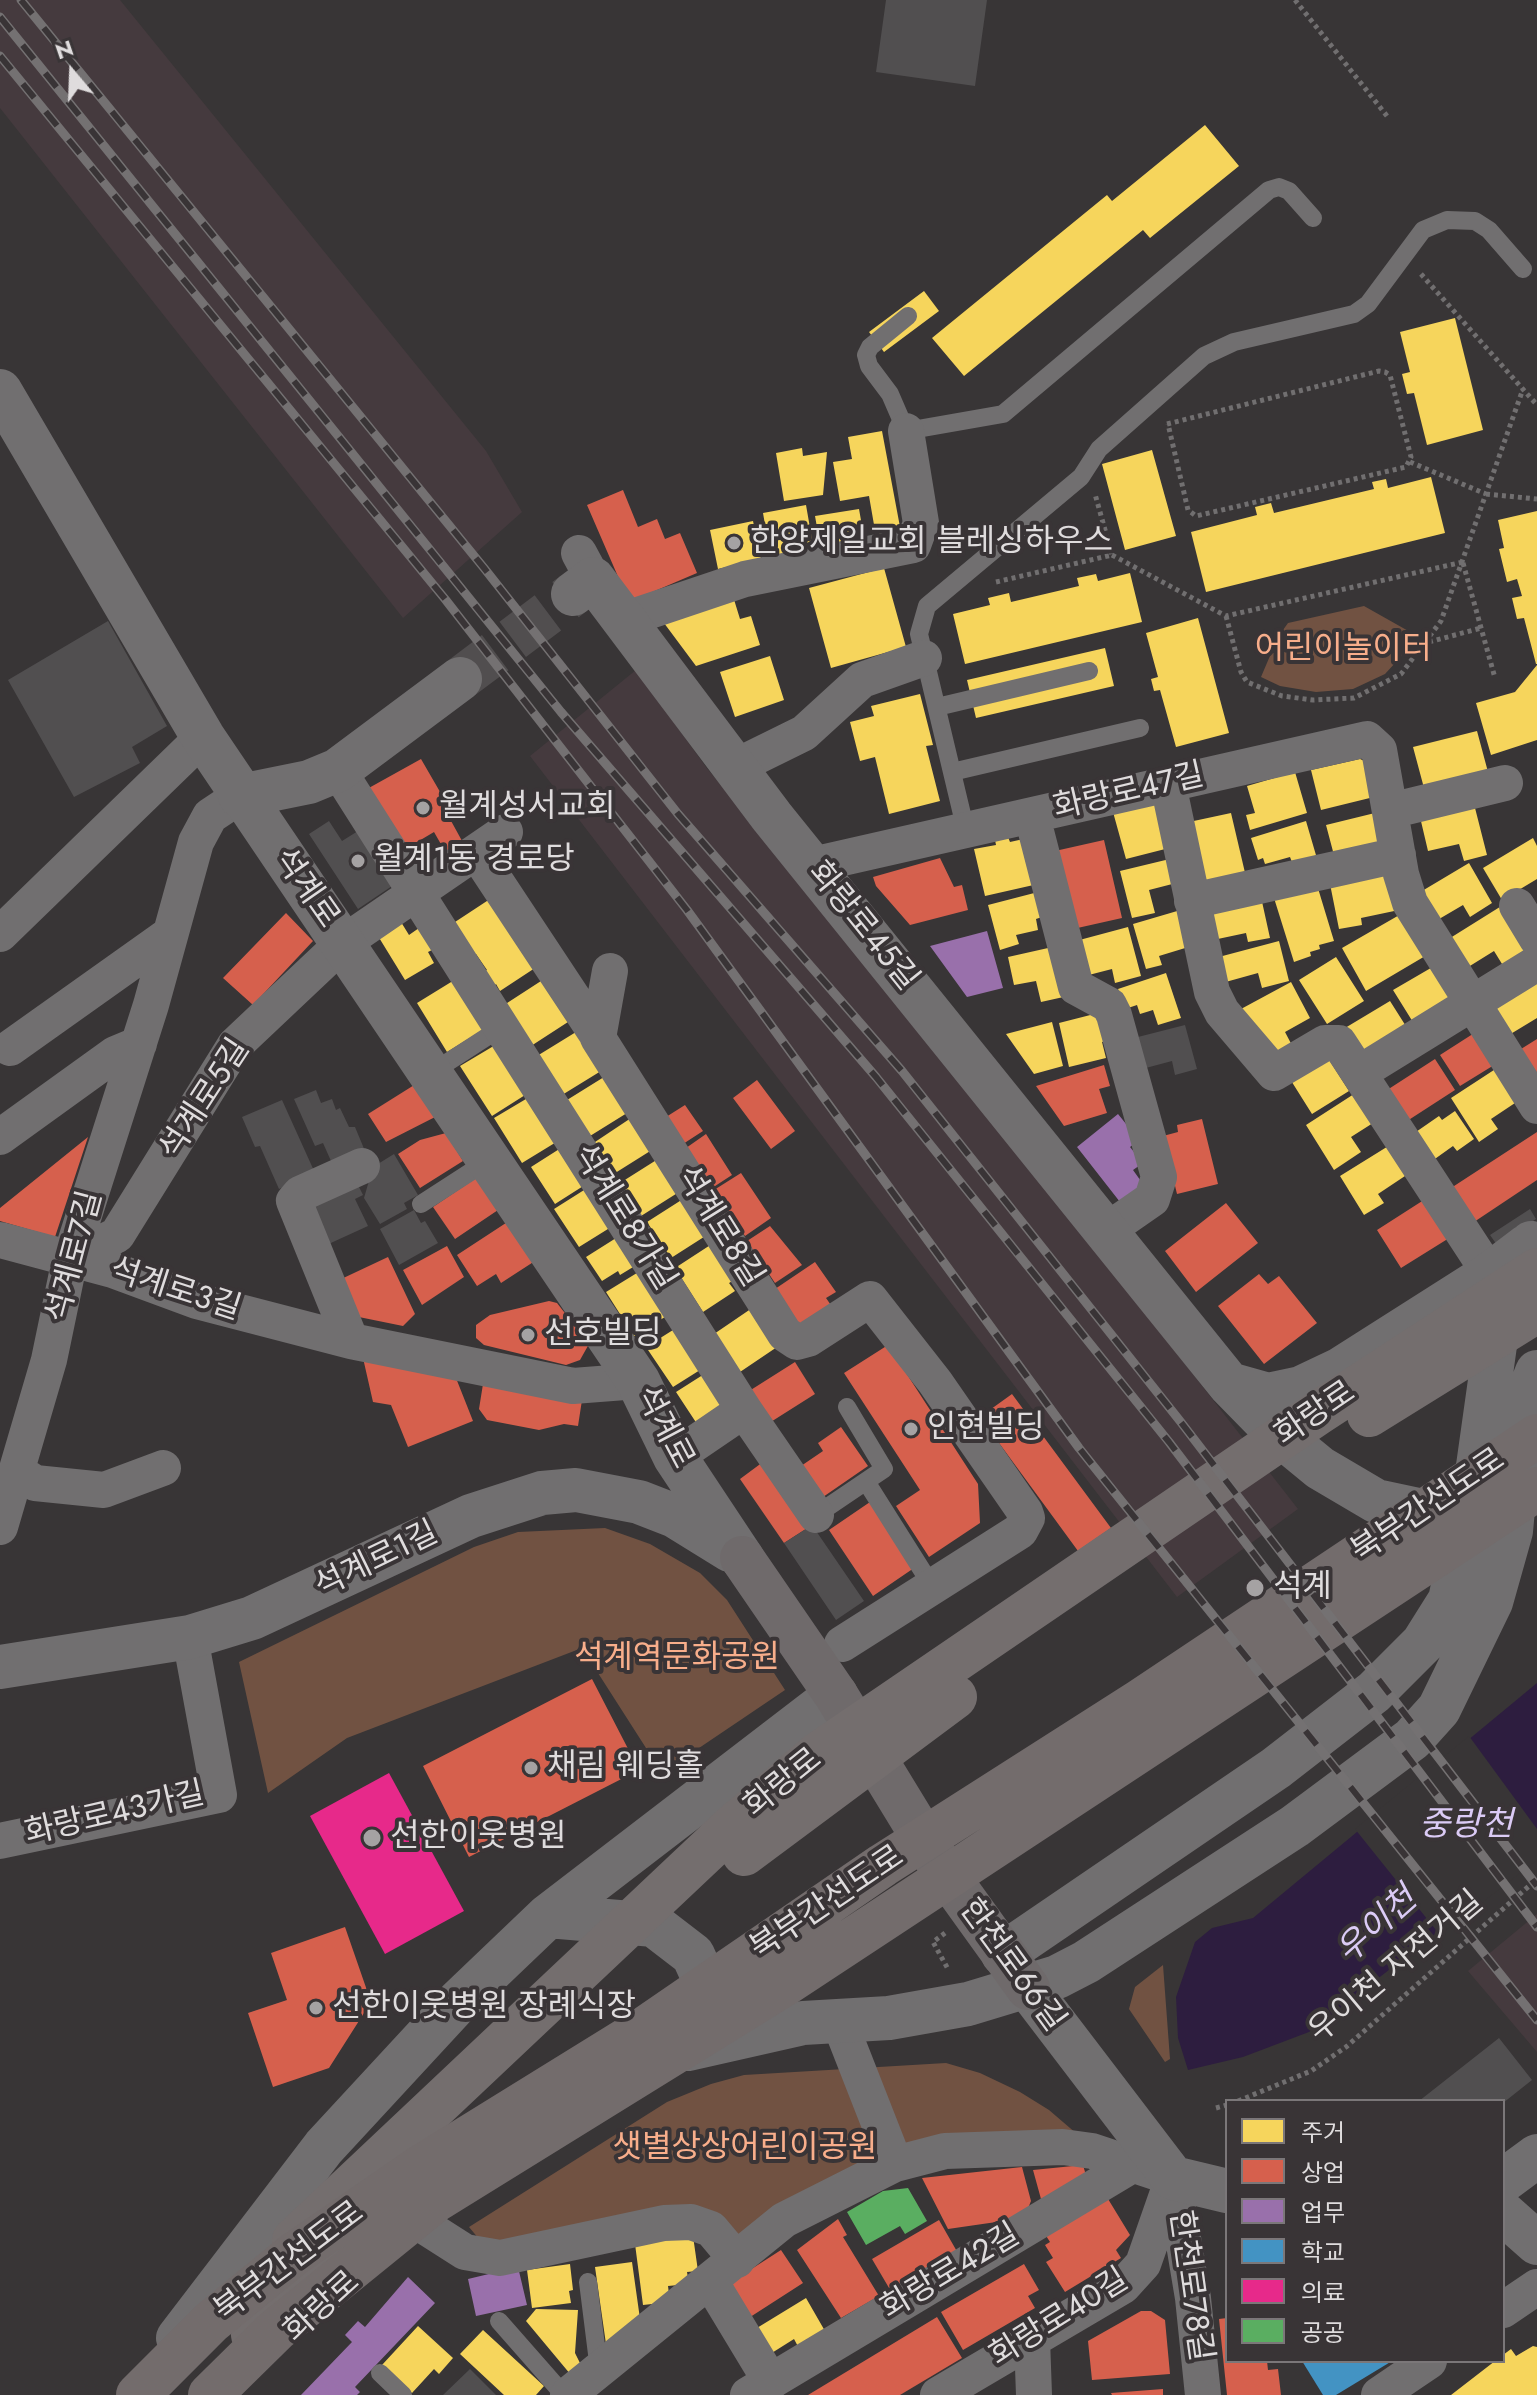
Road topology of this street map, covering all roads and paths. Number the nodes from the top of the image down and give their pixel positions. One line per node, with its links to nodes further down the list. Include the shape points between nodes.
1 (1295, 0): 2 (path)
2 (1387, 116)
3 (1313, 218): 11 (lane, via 1289,191 1269,190 1013,408)
4 (1403, 254): 5 (lane, via 1423,230 1460,218 1485,226); 7 (path); 12 (lane, via 1368,304 1354,314 1218,348)
5 (1523, 269)
6 (908, 316): 11 (lane, via 866,355)
7 (1523, 389): 9 (path); 15 (path)
8 (0, 391): 31 (street, 석계로)
9 (1537, 405)
10 (1168, 424): 12 (path); 13 (path, via 1385,372 1392,382); 13 (path, via 1188,510 1196,516)
11 (906, 431): 22 (street, via 921,523 913,545 745,579)
12 (1112, 438): 14 (lane, via 1099,449)
13 (1410, 462): 15 (path)
14 (1089, 470): 17 (path); 20 (lane)
15 (1486, 494): 16 (path); 18 (path)
16 (1537, 499)
17 (1112, 555): 20 (path); 21 (path)
18 (1463, 562): 21 (path); 23 (path); 24 (path)
19 (581, 575): 22 (street, 화랑로45길)
20 (940, 595): 25 (lane, via 921,620)
21 (1226, 616): 24 (path, via 1247,682 1282,696 1354,698 1401,674)
22 (623, 620): 32 (street, 화랑로45길)
23 (1481, 628): 24 (path); 27 (path)
24 (1428, 643)
25 (924, 658): 29 (lane); 32 (street, via 862,680 804,733)
26 (1089, 671): 29 (lane)
27 (1495, 678)
28 (460, 679): 33 (street)
29 (937, 707): 34 (lane)
30 (1140, 728): 34 (lane)
31 (203, 737): 37 (street, 석계로); 47 (street)
32 (735, 767): 43 (street, 화랑로45길)
33 (338, 770): 37 (street, via 309,782); 44 (street, 석계로8가길)
34 (952, 772): 40 (lane)
35 (1505, 783): 38 (street)
36 (1168, 784): 38 (street, 화랑로47길, via 1361,738 1379,750); 39 (street, 화랑로47길); 45 (street)
37 (240, 796): 48 (street, 석계로7길, via 210,816 196,842); 50 (street, 석계로)
38 (1390, 811): 42 (street, 화랑로47길)
39 (1032, 816): 40 (street, 화랑로47길); 65 (street, via 1076,987 1109,1005 1114,1015 1159,1177 1152,1199)
40 (966, 831): 43 (street, 화랑로47길)
41 (491, 842): 44 (street, 석계로5길); 55 (street, 석계로8길)
42 (1398, 855): 45 (street); 53 (street, 화랑로47길, via 1410,903)
43 (812, 865): 65 (street, 화랑로45길)
44 (417, 893): 50 (street, 석계로5길); 54 (street, 석계로8가길)
45 (1192, 901): 59 (street, via 1216,1003 1270,1071 1282,1071 1334,1041)
46 (1517, 906): 49 (street)
47 (0, 934)
48 (169, 935): 56 (street, 석계로7길); 57 (street)
49 (1537, 939)
50 (343, 943): 58 (street, 석계로); 68 (street, 석계로5길, via 235,1045 117,1235)
51 (1537, 963): 53 (street)
52 (610, 971): 55 (street)
53 (1471, 1004): 59 (street); 60 (street, 화랑로47길)
54 (502, 1027): 58 (lane); 76 (street, 석계로8가길)
55 (598, 1036): 88 (street, 석계로8길, via 785,1334 797,1342 808,1339 870,1299 935,1382 1027,1518 1020,1531)
56 (139, 1044): 61 (street, via 115,1054); 68 (street, 석계로7길)
57 (10, 1048)
58 (431, 1073): 62 (street, 석계로)
59 (1359, 1073): 69 (street)
60 (1537, 1106)
61 (0, 1137)
62 (489, 1160): 64 (lane); 73 (street, 석계로)
63 (362, 1166): 71 (street, via 294,1201)
64 (421, 1204)
65 (1106, 1231): 74 (street, 화랑로45길)
66 (0, 1240): 68 (street, 석계로3길)
67 (1535, 1251): 69 (street); 84 (street, 화랑로, via 1513,1276 1496,1338); 109 (main road, 화랑로, via 1318,1413 818,1754 733,1826)
68 (70, 1259): 71 (street, 석계로3길, via 197,1301); 80 (street, 석계로7길, via 49,1360)
69 (1490, 1274): 74 (street, via 1339,1370 1301,1388 1268,1395)
70 (1537, 1311): 109 (main road, 화랑로, via 1362,1419 922,1720 764,1837 469,2114)
71 (351, 1341): 73 (street, 석계로3길, via 573,1386)
72 (1537, 1372): 86 (street, 화랑로, via 1522,1410)
73 (638, 1381): 78 (street, 석계로)
74 (1229, 1384): 84 (street, 화랑로45길, via 1320,1468 1376,1501)
75 (847, 1407): 81 (lane, via 884,1467)
76 (744, 1410): 78 (street); 83 (street, 석계로8가길)
77 (1537, 1436): 122 (highway, 북부간선도로, via 883,1865 647,2027 381,2194 294,2254 211,2322)
78 (675, 1457): 87 (street, 석계로)
79 (163, 1468): 80 (street, via 104,1490 35,1483)
80 (17, 1471): 85 (street, 석계로7길)
81 (867, 1483): 83 (lane); 88 (lane)
82 (1537, 1489): 125 (highway, 북부간선도로, via 785,1984 436,2200 276,2330)
83 (816, 1515)
84 (1468, 1521): 86 (street, 화랑로45길); 96 (street, 화랑로, via 1450,1600 1423,1643 1374,1692)
85 (0, 1527)
86 (1524, 1536): 96 (street, 화랑로, via 1439,1709 1412,1739 1295,1826 1086,1962)
87 (742, 1558): 89 (street, 석계로1길, via 675,1516 639,1502 576,1490 542,1493 471,1516 252,1618); 92 (main road, 석계로)
88 (932, 1586): 90 (street)
89 (190, 1637): 91 (street, 석계로1길); 93 (street, 화랑로43가길, via 219,1795)
90 (842, 1644)
91 (0, 1667)
92 (836, 1695): 95 (street, 화랑로); 96 (main road, 한천로66길, via 941,1867)
93 (0, 1841)
94 (1537, 1879): 99 (path, 우이천 자전거길, via 1346,2047 1311,2071)
95 (548, 1916): 98 (street, via 654,1925 693,1955 707,1986 698,2032); 122 (street, 화랑로, via 459,2001 324,2147)
96 (1015, 1971): 97 (street, 화랑로, via 889,2018); 105 (street, 한천로66길)
97 (839, 2021): 98 (street, 화랑로, via 788,2026); 103 (street)
98 (672, 2053): 110 (street, 화랑로)
99 (1243, 2099)
100 (1225, 2106): 101 (path)
101 (1216, 2108)
102 (1537, 2156): 106 (street)
103 (895, 2164): 104 (street, via 945,2151 1063,2147); 112 (street, via 793,2214)
104 (1132, 2165): 105 (street); 121 (street, 화랑로42길)
105 (1173, 2178): 107 (street); 117 (street, 화랑로40길, via 1149,2251 1133,2276); 131 (street, 한천로78길)
106 (1505, 2180)
107 (1225, 2191)
108 (1505, 2215): 111 (street)
109 (329, 2222): 123 (main road, 화랑로); 124 (main road, 화랑로)
110 (418, 2222): 112 (street, via 465,2252 500,2258 664,2223 691,2222 711,2229); 126 (street, 화랑로)
111 (1537, 2243)
112 (724, 2270): 119 (street); 121 (street, 화랑로42길)
113 (588, 2282): 119 (lane)
114 (1537, 2287): 115 (street)
115 (1505, 2309)
116 (499, 2321): 128 (lane)
117 (1032, 2339): 129 (street, 화랑로40길); 130 (street)
118 (1426, 2363): 132 (street)
119 (599, 2370): 128 (street)
120 (380, 2373): 127 (lane)
121 (757, 2391)
122 (136, 2395)
123 (153, 2395)
124 (204, 2395)
125 (210, 2395)
126 (228, 2395)
127 (403, 2395)
128 (566, 2395)
129 (938, 2395)
130 (1034, 2395)
131 (1203, 2395)
132 (1379, 2395)

